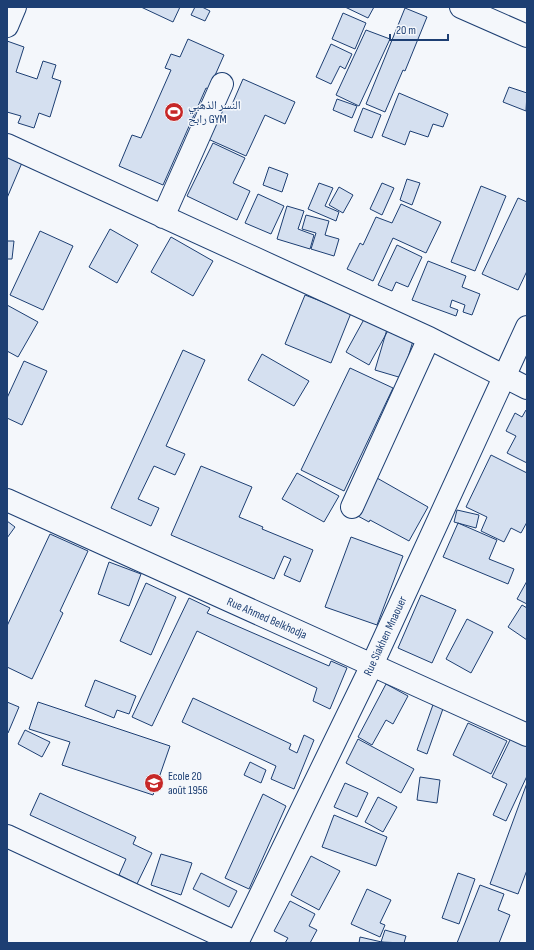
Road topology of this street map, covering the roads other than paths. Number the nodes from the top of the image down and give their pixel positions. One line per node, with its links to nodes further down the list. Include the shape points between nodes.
1 (15, 7): 3 (street)
2 (461, 7): 4 (street)
3 (7, 26)
4 (527, 36)
5 (222, 84): 7 (street)
6 (7, 145): 7 (street)
7 (163, 217): 9 (street)
8 (527, 327): 10 (street, Rue Siakhen Mnaouer)
9 (429, 338): 10 (street); 13 (street)
10 (504, 377): 11 (street); 14 (street, Rue Siakhen Mnaouer)
11 (527, 388)
12 (7, 500): 14 (street, Rue Ahmed Belkhodja)
13 (352, 507)
14 (372, 665): 15 (street, Rue Ahmed Belkhodja); 17 (street, Rue Siakhen Mnaouer)
15 (527, 735)
16 (7, 836): 17 (street)
17 (237, 943)

